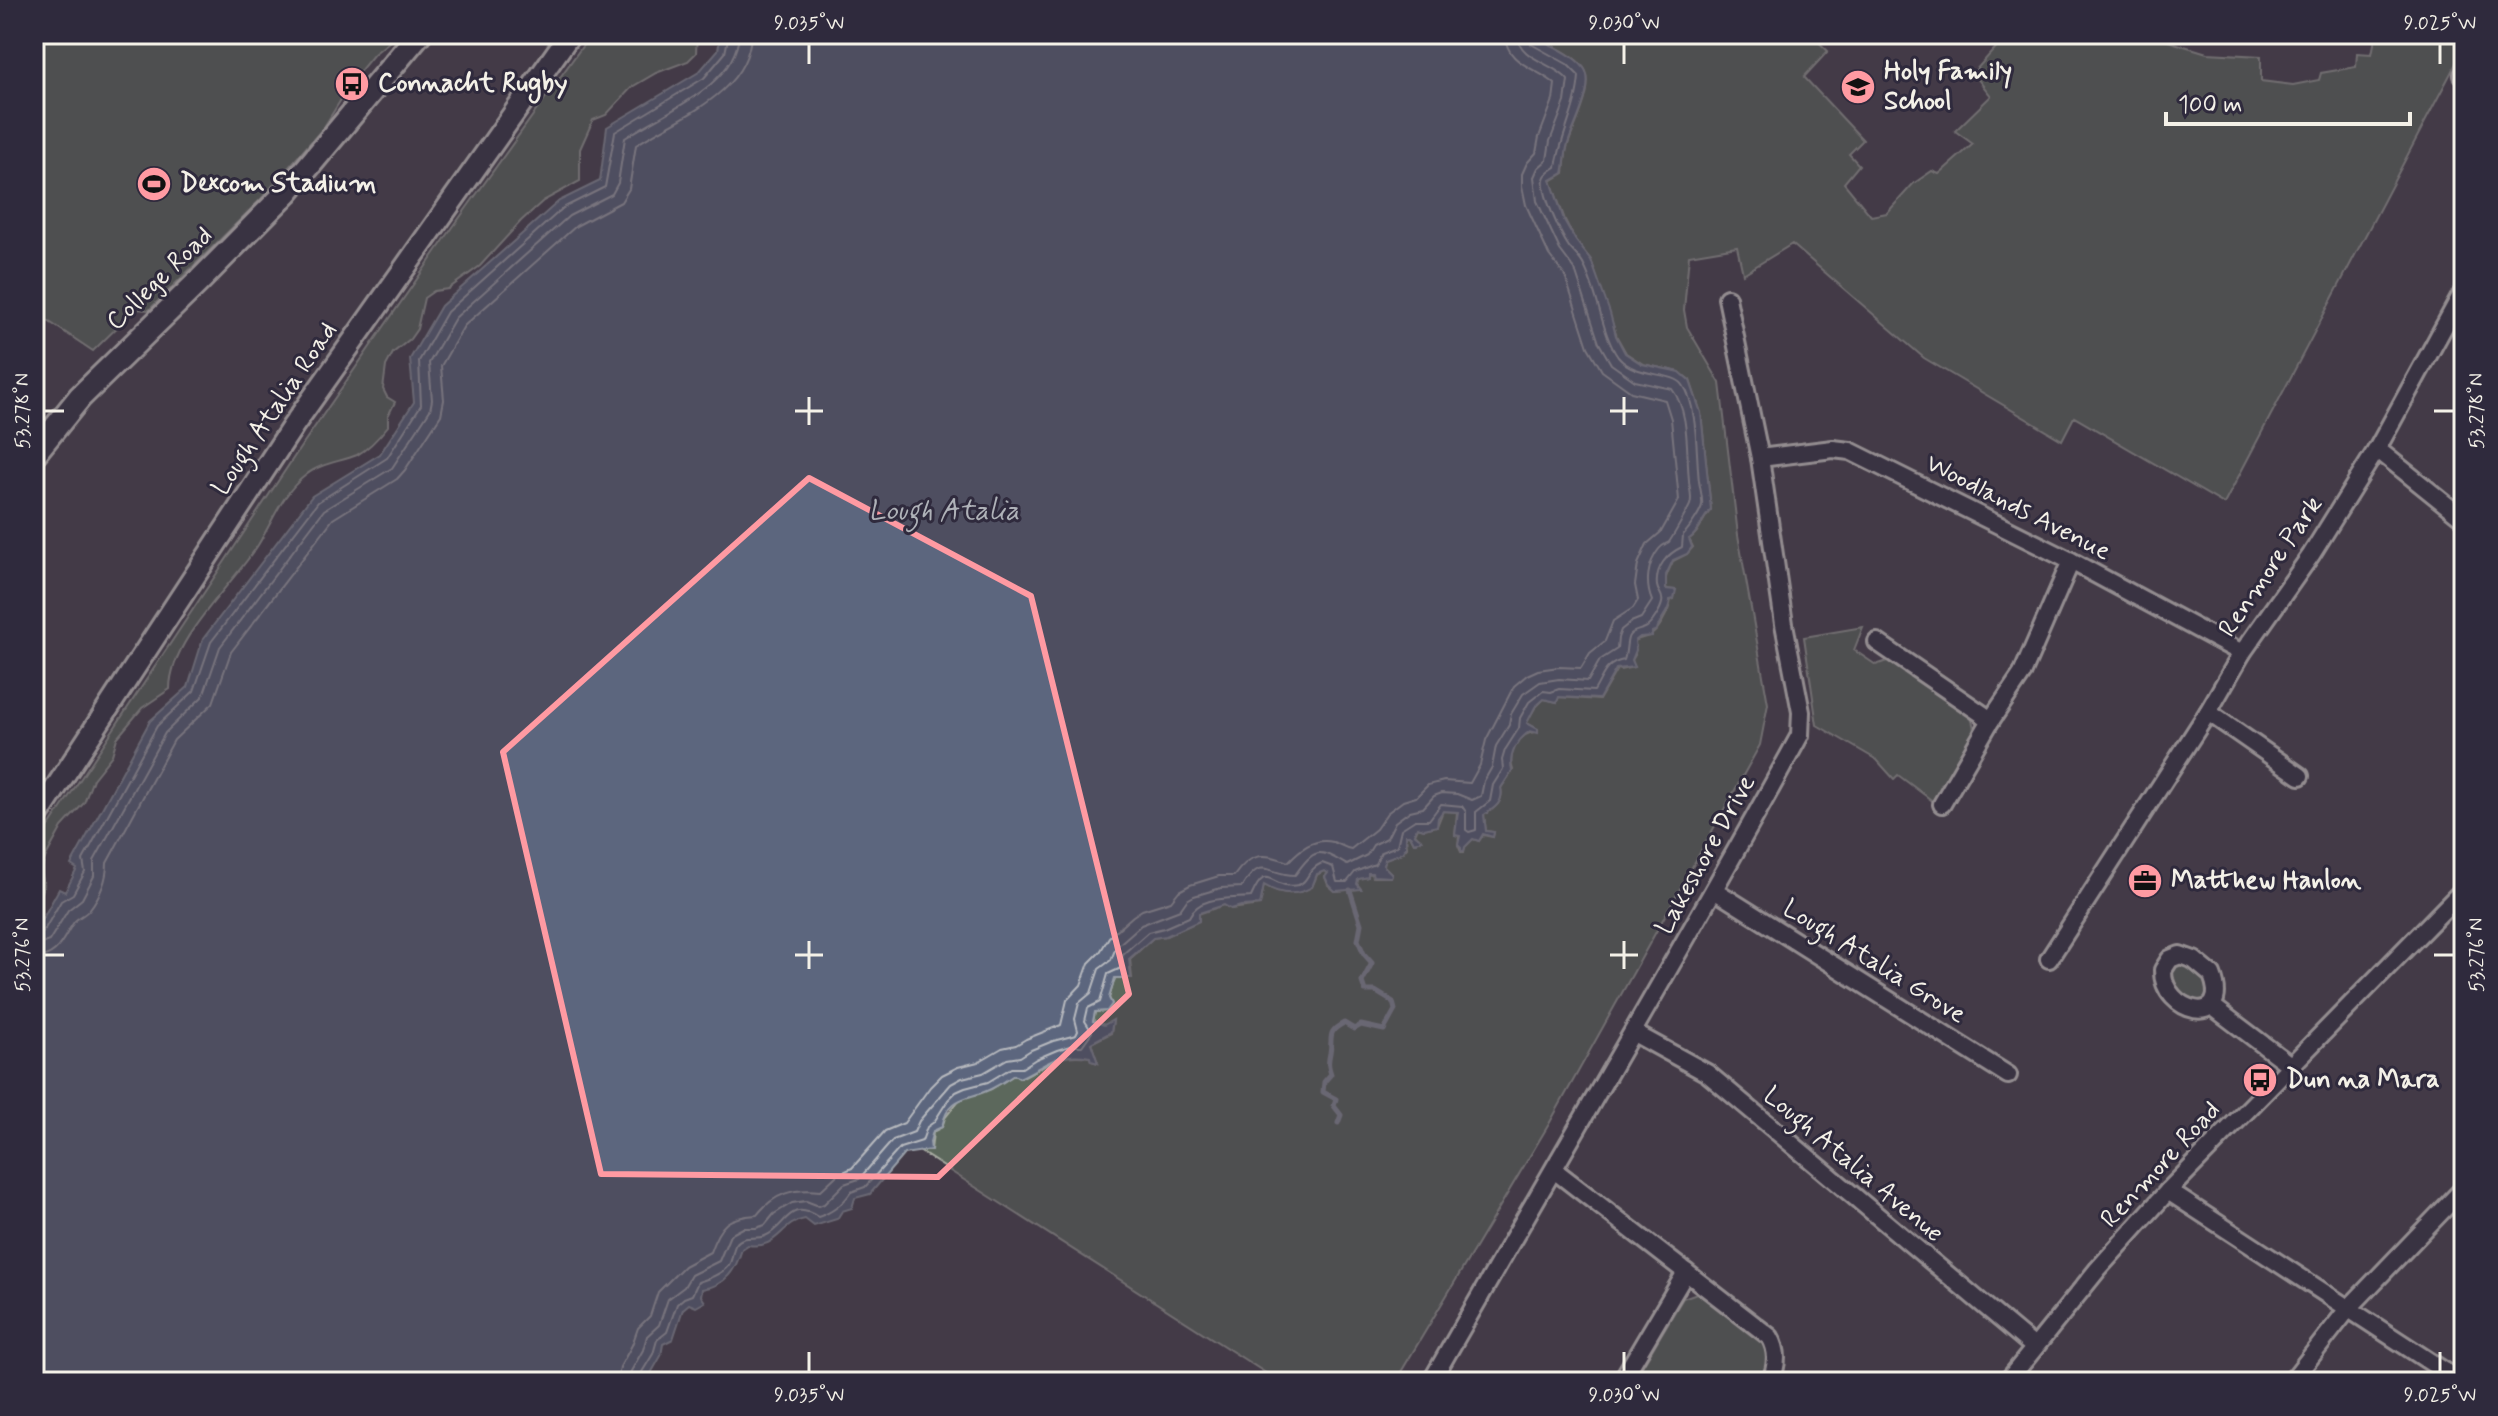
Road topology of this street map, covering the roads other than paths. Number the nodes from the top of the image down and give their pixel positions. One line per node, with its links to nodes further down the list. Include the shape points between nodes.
1 (419, 34): 6 (main road, College Road, via 287,192 80,397)
2 (570, 34): 16 (street, Lough Atalia Road, via 293,426)
3 (2464, 290): 5 (street, Renmore Park)
4 (1727, 298): 7 (street, Lakeshore Drive)
5 (2377, 449): 8 (street); 11 (street, Renmore Park)
6 (34, 454)
7 (1760, 458): 9 (street, Woodlands Avenue, via 1850,451); 18 (street, Lakeshore Drive, via 1801,712 1800,735)
8 (2464, 519)
9 (2071, 561): 11 (street, Woodlands Avenue); 13 (street, via 2022,674)
10 (1877, 642): 13 (street)
11 (2242, 653): 12 (street, Renmore Park)
12 (2208, 712): 14 (street); 19 (street, Renmore Park)
13 (1991, 720): 15 (street)
14 (2300, 776)
15 (1942, 804)
16 (34, 821)
17 (2464, 889): 22 (street, Renmore Road)
18 (1714, 890): 21 (street, Lakeshore Drive); 23 (street, Lough Atalia Grove)
19 (2049, 959)
20 (2212, 1006): 22 (street)
21 (1634, 1033): 24 (street, Lakeshore Drive); 29 (street, Lough Atalia Avenue, via 1707,1073)
22 (2290, 1065): 26 (street, Renmore Road)
23 (2008, 1075)
24 (1554, 1170): 27 (street); 30 (street, Lakeshore Drive)
25 (2464, 1188): 28 (street)
26 (2168, 1191): 28 (street); 29 (street, Renmore Road)
27 (1686, 1272): 31 (street); 32 (street, via 1770,1337 1776,1357)
28 (2348, 1309): 34 (street); 35 (street)
29 (2034, 1347): 33 (street, Renmore Road)
30 (1431, 1382)
31 (1621, 1382)
32 (1770, 1382)
33 (2007, 1382)
34 (2291, 1382)
35 (2461, 1382)

